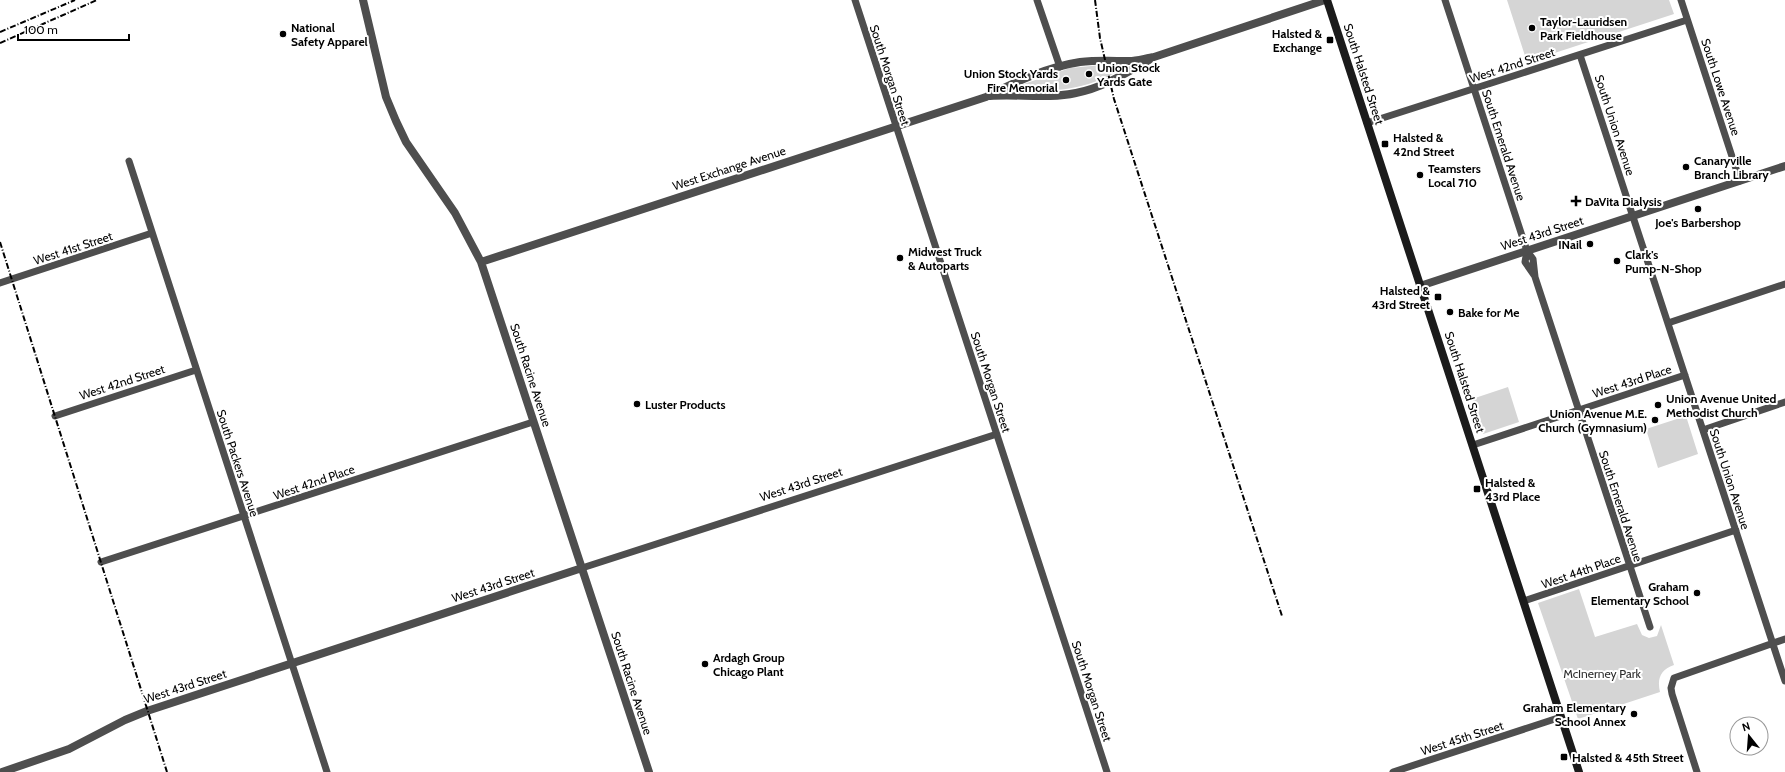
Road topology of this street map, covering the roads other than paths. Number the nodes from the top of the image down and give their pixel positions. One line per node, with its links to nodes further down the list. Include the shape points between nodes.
1 (363, 0): 21 (street, South Racine Avenue, via 386,97 396,121 406,142 455,214)
2 (855, 0): 14 (street, South Morgan Street)
3 (1037, 0): 10 (street)
4 (1326, 0): 9 (street, West Exchange Avenue); 13 (main road, South Halsted Street)
5 (1445, 0): 11 (street, South Emerald Avenue)
6 (1681, 0): 7 (street, South Lowe Avenue)
7 (1687, 20): 8 (street, West 42nd Street); 17 (street, South Lowe Avenue)
8 (1580, 55): 11 (street, West 42nd Street); 18 (street, South Union Avenue)
9 (1154, 57): 10 (street, West Exchange Avenue, via 1130,61 1080,62); 12 (street, West Exchange Avenue, via 1110,82 1076,94)
10 (1060, 67): 12 (street, West Exchange Avenue)
11 (1474, 89): 13 (street, West 42nd Street); 20 (street, South Emerald Avenue)
12 (986, 97): 14 (street, West Exchange Avenue)
13 (1367, 123): 24 (main road, South Halsted Street)
14 (895, 126): 21 (street, West Exchange Avenue); 33 (street, South Morgan Street)
15 (129, 160): 19 (street, South Packers Avenue)
16 (1785, 166): 17 (street, West 43rd Street)
17 (1740, 181): 18 (street, West 43rd Street)
18 (1633, 216): 20 (street, West 43rd Street); 25 (street, South Union Avenue)
19 (152, 233): 22 (street, West 41st Street); 26 (street, South Packers Avenue)
20 (1527, 251): 24 (street, West 43rd Street); 29 (street, South Emerald Avenue, via 1525,262 1535,277)
21 (481, 262): 31 (street, South Racine Avenue)
22 (0, 283)
23 (1785, 284): 25 (street)
24 (1420, 286): 34 (main road, South Halsted Street)
25 (1668, 323): 27 (street, South Union Avenue)
26 (196, 370): 30 (street, West 42nd Street); 35 (street, South Packers Avenue)
27 (1685, 375): 29 (street, West 43rd Place); 32 (street, South Union Avenue)
28 (1785, 402): 32 (street)
29 (1579, 410): 34 (street, West 43rd Place); 38 (street, South Emerald Avenue)
30 (55, 416)
31 (533, 422): 35 (street, West 42nd Place); 39 (street, South Racine Avenue)
32 (1703, 430): 36 (street, South Union Avenue)
33 (997, 434): 39 (street, West 43rd Street); 50 (street, South Morgan Street)
34 (1472, 445): 40 (main road, South Halsted Street)
35 (244, 517): 37 (street, West 42nd Place); 44 (street, South Packers Avenue)
36 (1736, 530): 38 (street, West 44th Place); 43 (street, South Union Avenue)
37 (101, 562)
38 (1630, 566): 40 (street, West 44th Place); 41 (street, South Emerald Avenue)
39 (582, 568): 44 (street, West 43rd Street); 49 (street, South Racine Avenue)
40 (1524, 602): 46 (main road, South Halsted Street)
41 (1650, 627)
42 (1785, 640): 43 (street)
43 (1773, 644): 45 (street, South Union Avenue); 53 (street, via 1674,678 1672,694)
44 (292, 664): 47 (street, West 43rd Street, via 147,711 63,751); 48 (street, South Packers Avenue)
45 (1785, 681)
46 (1561, 717): 51 (street, West 45th Street); 52 (main road, South Halsted Street)
47 (2, 772)
48 (327, 772)
49 (648, 772)
50 (1107, 772)
51 (1393, 772)
52 (1579, 772)
53 (1697, 772)

